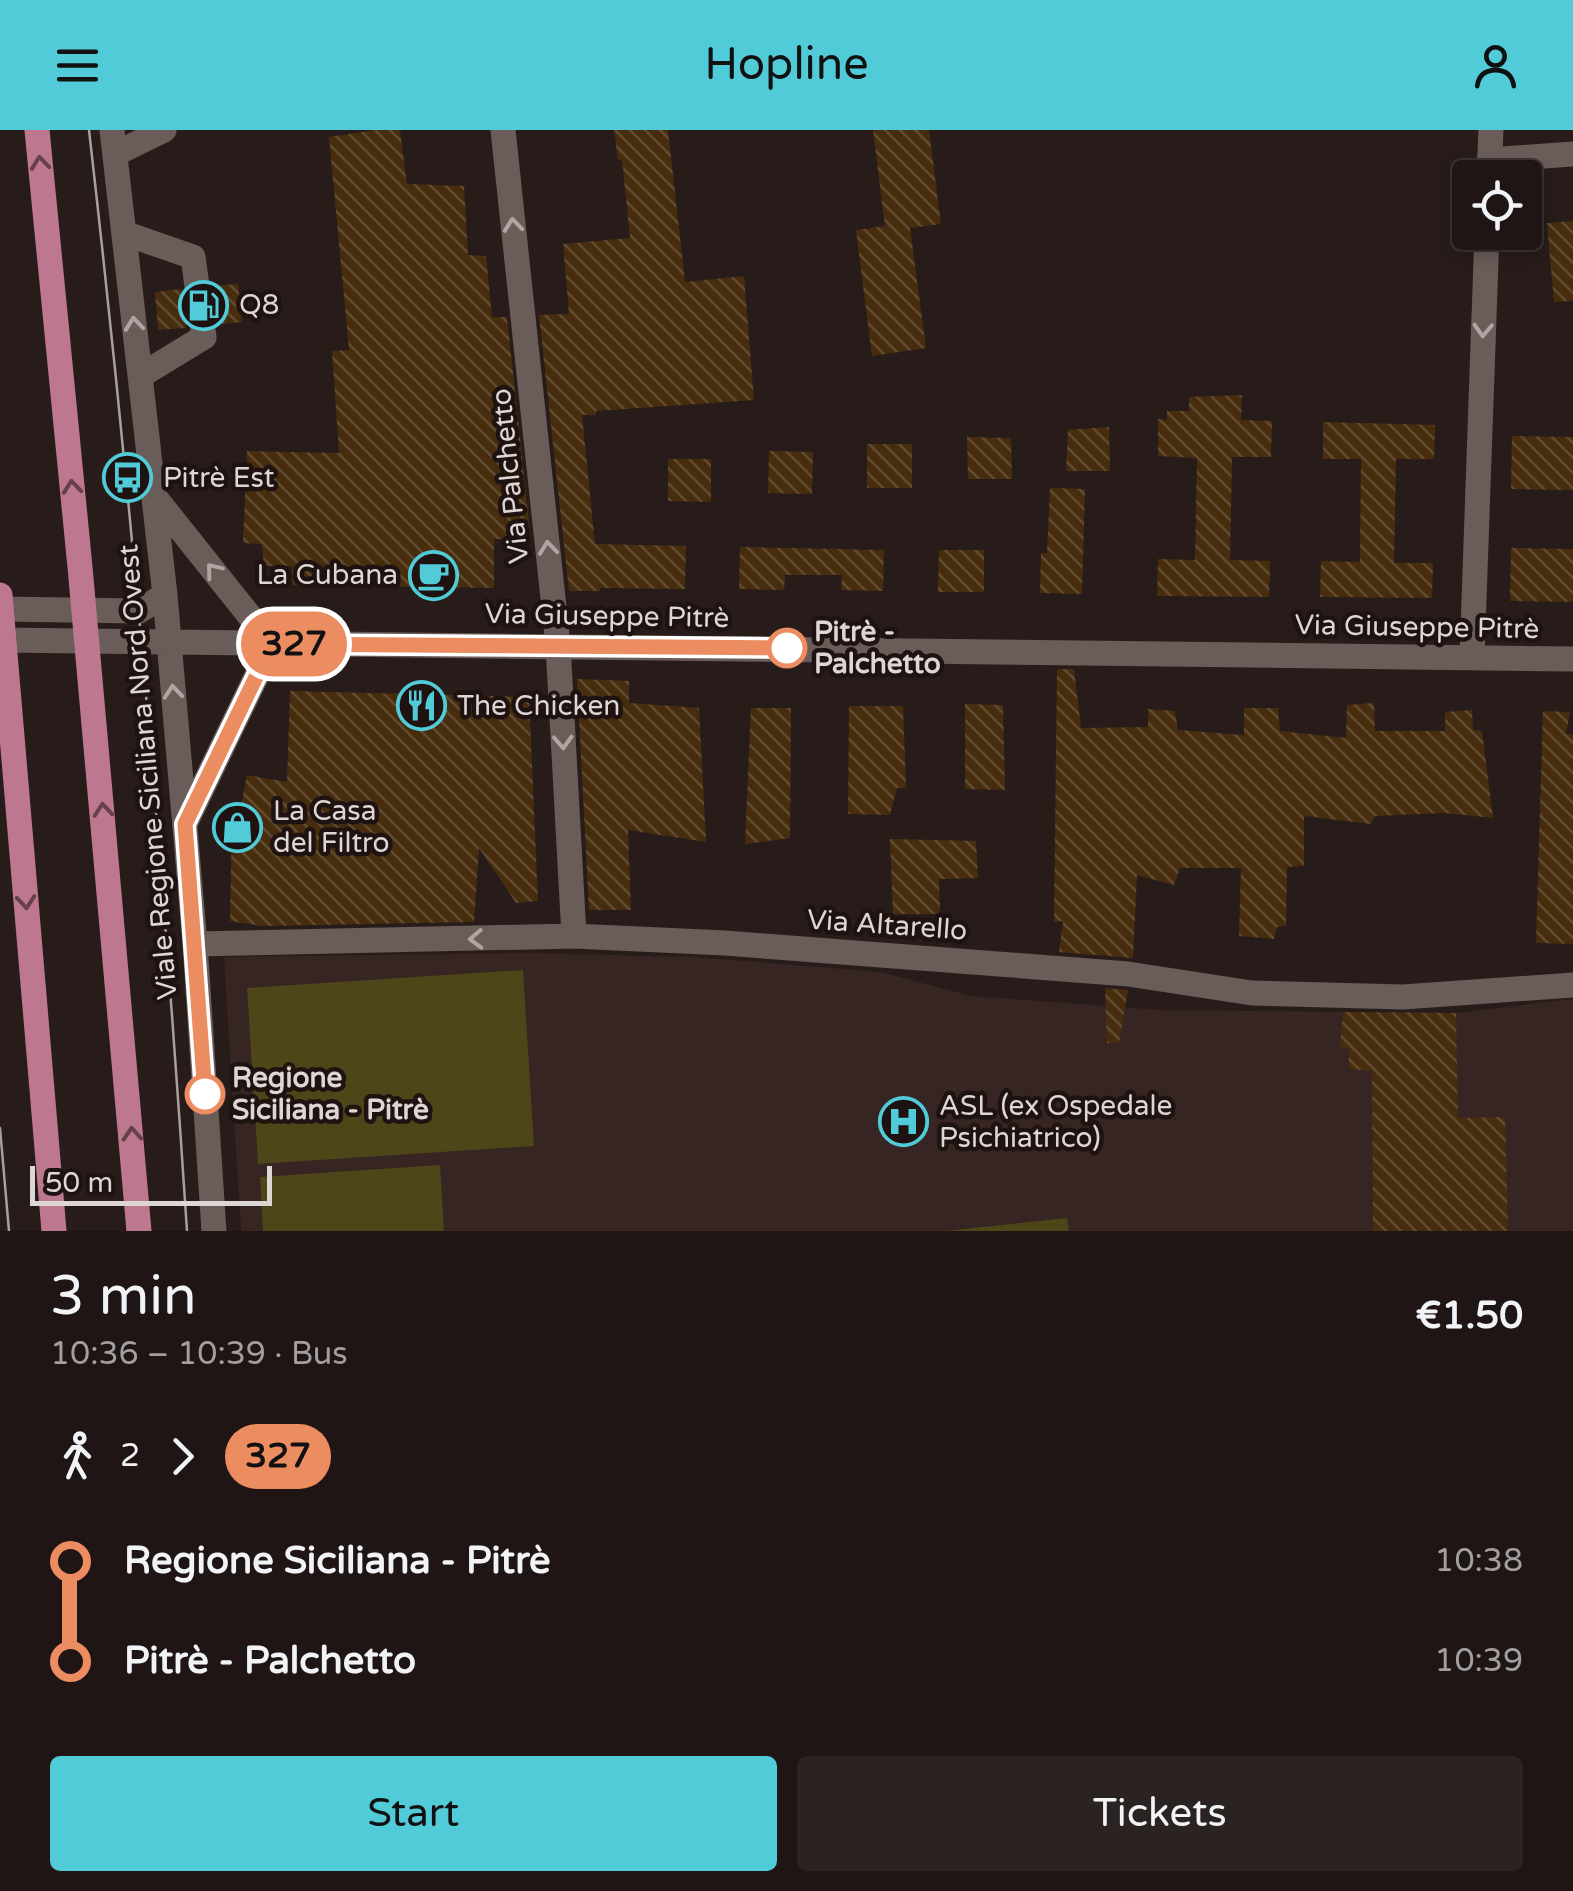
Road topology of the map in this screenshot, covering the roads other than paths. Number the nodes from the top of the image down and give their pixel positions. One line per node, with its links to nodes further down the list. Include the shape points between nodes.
1 (37, 130): 27 (main road, Viale Regione Siciliana Nord Ovest, one-way to 1)
2 (164, 130): 5 (street)
3 (502, 130): 19 (street, Via Palchetto, one-way to 3)
4 (1491, 130): 7 (street)
5 (114, 142): 9 (street, Viale Regione Siciliana Nord Ovest)
6 (1573, 154): 8 (street)
7 (1489, 160)
8 (1539, 160)
9 (124, 233): 11 (street, Viale Regione Siciliana Nord Ovest, one-way to 9); 11 (street, via 193,257 204,337)
10 (1486, 250): 20 (street, one-way to 20)
11 (140, 376): 12 (street, Viale Regione Siciliana Nord Ovest)
12 (154, 496): 13 (street, Viale Regione Siciliana Nord Ovest); 18 (street, one-way to 12)
13 (165, 595): 15 (street, via 139,611); 17 (street, Viale Regione Siciliana Nord Ovest)
14 (0, 596): 26 (main road, one-way to 26)
15 (0, 609)
16 (0, 640): 17 (street, Via Giuseppe Pitrè)
17 (169, 644): 18 (street, Via Giuseppe Pitrè); 22 (street, Viale Regione Siciliana Nord Ovest, one-way to 17)
18 (272, 644): 19 (street, Via Giuseppe Pitrè); 22 (street)
19 (558, 644): 20 (street, Via Giuseppe Pitrè); 23 (street, Via Palchetto, one-way to 23)
20 (1472, 658): 21 (street, Via Giuseppe Pitrè)
21 (1573, 659)
22 (185, 824): 24 (street, Viale Regione Siciliana Nord Ovest)
23 (574, 936): 24 (street, Via Altarello, one-way to 24); 25 (street, Via Altarello, via 1128,974 1252,993 1403,996)
24 (195, 944): 28 (street, Viale Regione Siciliana Nord Ovest)
25 (1573, 984)
26 (54, 1231)
27 (139, 1231)
28 (214, 1231)

